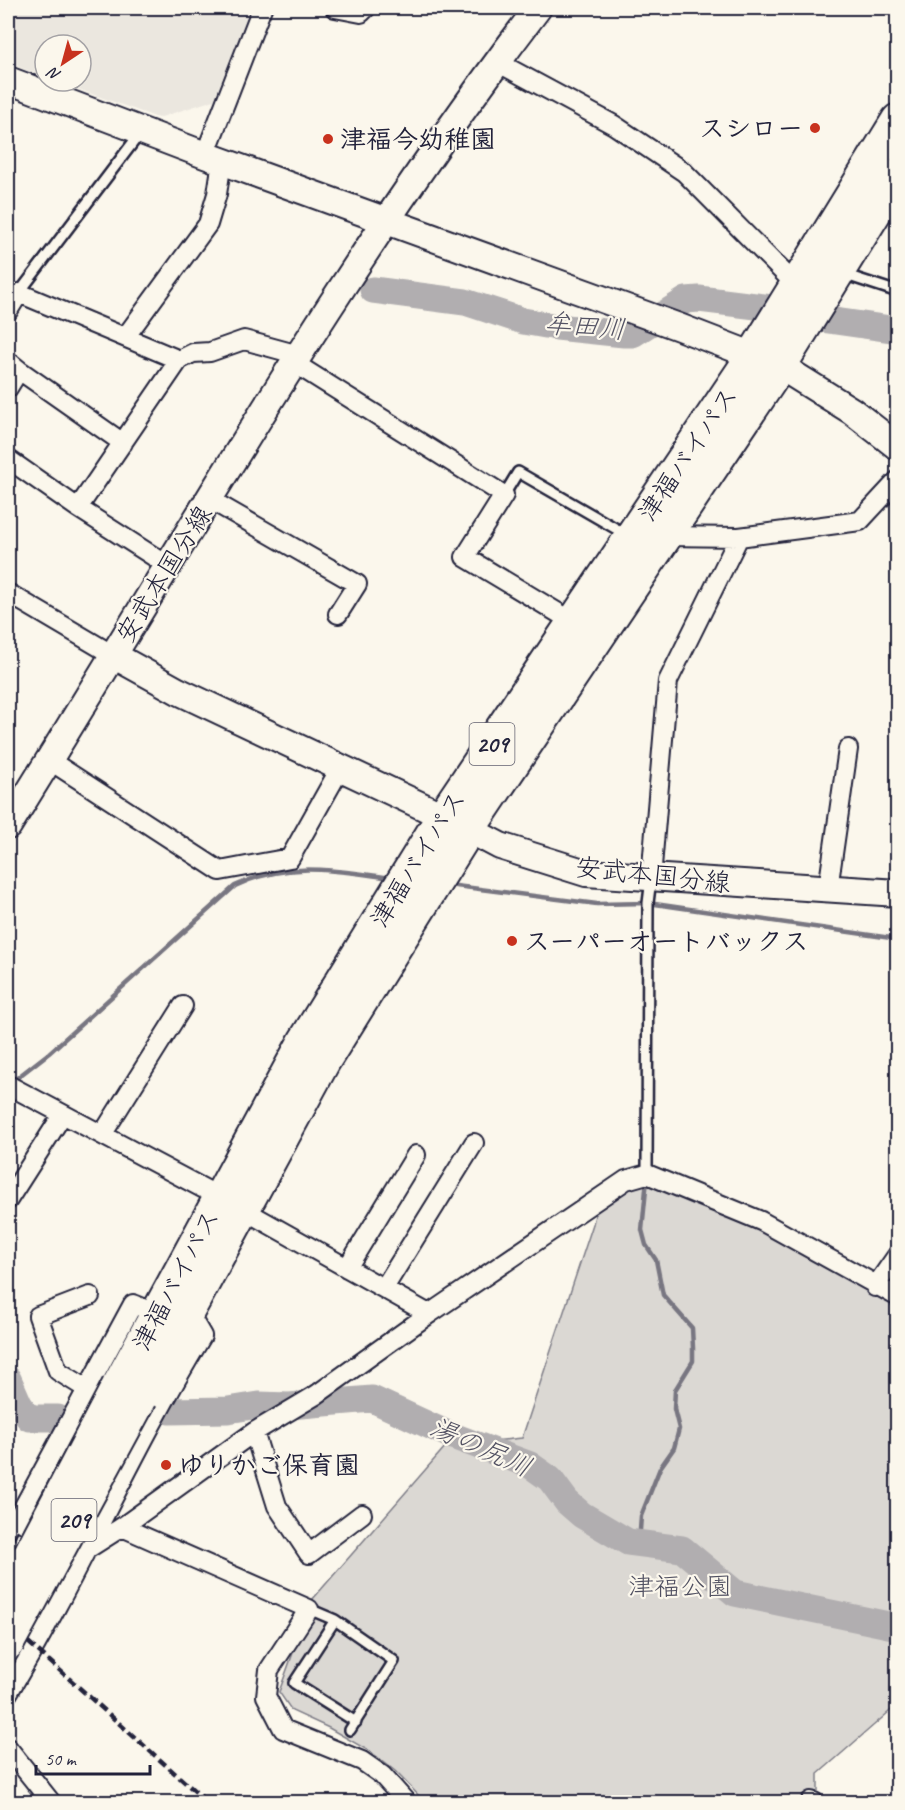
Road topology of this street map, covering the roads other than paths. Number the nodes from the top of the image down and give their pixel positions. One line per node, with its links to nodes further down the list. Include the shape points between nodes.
1 (262, 8): 9 (street)
2 (335, 8): 3 (street, via 361,13)
3 (366, 8)
4 (538, 8): 5 (main road, 安武本国分線)
5 (497, 62): 11 (main road, 安武本国分線); 13 (street, via 614,125 684,172)
6 (8, 80): 8 (main road)
7 (897, 120): 13 (highway, 津福バイパス / 209)
8 (142, 130): 9 (main road); 15 (lane)
9 (213, 158): 11 (main road); 17 (street, via 217,194 208,224)
10 (897, 175): 12 (highway, 津福バイパス / 209)
11 (386, 219): 18 (main road, 安武本国分線); 20 (main road)
12 (838, 273): 14 (lane); 20 (highway, 津福バイパス / 209)
13 (798, 287): 20 (highway, 津福バイパス / 209)
14 (897, 292)
15 (19, 293): 16 (street); 17 (street)
16 (8, 311)
17 (126, 336): 19 (street)
18 (296, 359): 19 (street, via 244,340); 27 (street); 28 (main road, 安武本国分線)
19 (179, 360): 23 (street)
20 (766, 362): 24 (main road, via 852,411); 30 (highway, 津福バイパス / 209); 32 (highway, 津福バイパス / 209)
21 (13, 366): 22 (street); 23 (street)
22 (8, 388)
23 (123, 443): 29 (street)
24 (897, 447)
25 (8, 459): 29 (street)
26 (897, 480): 31 (street, via 860,521)
27 (504, 495): 32 (lane, via 518,472); 36 (street, via 465,557)
28 (210, 499): 33 (main road, 安武本国分線); 35 (street, via 357,584)
29 (78, 508): 33 (street)
30 (665, 536): 31 (street); 41 (highway, 津福バイパス / 209)
31 (739, 537): 43 (street, via 668,681)
32 (632, 538): 36 (highway, 津福バイパス / 209)
33 (166, 565): 37 (main road, 安武本国分線)
34 (8, 593): 37 (street)
35 (338, 614)
36 (575, 623): 41 (highway, 津福バイパス / 209)
37 (113, 655): 39 (main road); 40 (main road, 安武本国分線, via 178,691)
38 (848, 749): 44 (street)
39 (49, 760): 40 (street, via 220,871 290,858); 42 (main road)
40 (341, 768): 41 (main road, 安武本国分線)
41 (456, 823): 43 (main road, 安武本国分線, via 500,846 586,873); 54 (highway, 津福バイパス / 209, via 304,1042)
42 (8, 826)
43 (651, 878): 44 (main road, 安武本国分線); 52 (lane)
44 (828, 889): 45 (main road, 安武本国分線)
45 (897, 893)
46 (183, 1006): 49 (street)
47 (8, 1084): 48 (street)
48 (63, 1114): 49 (street); 53 (street)
49 (102, 1135): 54 (street)
50 (474, 1143): 58 (street)
51 (416, 1155): 56 (street)
52 (647, 1174): 57 (street, via 760,1221); 62 (street, via 626,1180)
53 (8, 1200)
54 (232, 1204): 56 (street); 61 (highway, 津福バイパス / 209)
55 (897, 1254): 57 (street)
56 (347, 1268): 58 (street)
57 (875, 1287): 60 (street)
58 (384, 1288): 62 (street)
59 (90, 1296): 63 (street, via 38,1316 58,1371)
60 (897, 1297)
61 (173, 1313): 63 (street, via 134,1304); 64 (highway, 津福バイパス / 209); 70 (street, via 202,1336 162,1401)
62 (429, 1314): 65 (street, via 316,1395)
63 (87, 1389): 67 (street)
64 (130, 1392): 71 (highway, 津福バイパス / 209, bridge); 74 (highway, 津福バイパス / 209, bridge)
65 (254, 1432): 66 (street, via 277,1506 309,1554); 68 (street)
66 (362, 1514)
67 (17, 1519): 69 (lane); 70 (street, via 78,1555)
68 (122, 1527): 70 (street); 72 (street)
69 (8, 1538)
70 (83, 1553): 75 (street)
71 (8, 1597)
72 (309, 1609): 73 (lane); 78 (street, via 269,1670 266,1696 282,1729 362,1761 382,1775)
73 (335, 1620): 73 (lane, via 394,1661 353,1726 294,1683)
74 (8, 1643)
75 (8, 1693)
76 (8, 1748): 77 (street)
77 (51, 1803)
78 (406, 1803)

